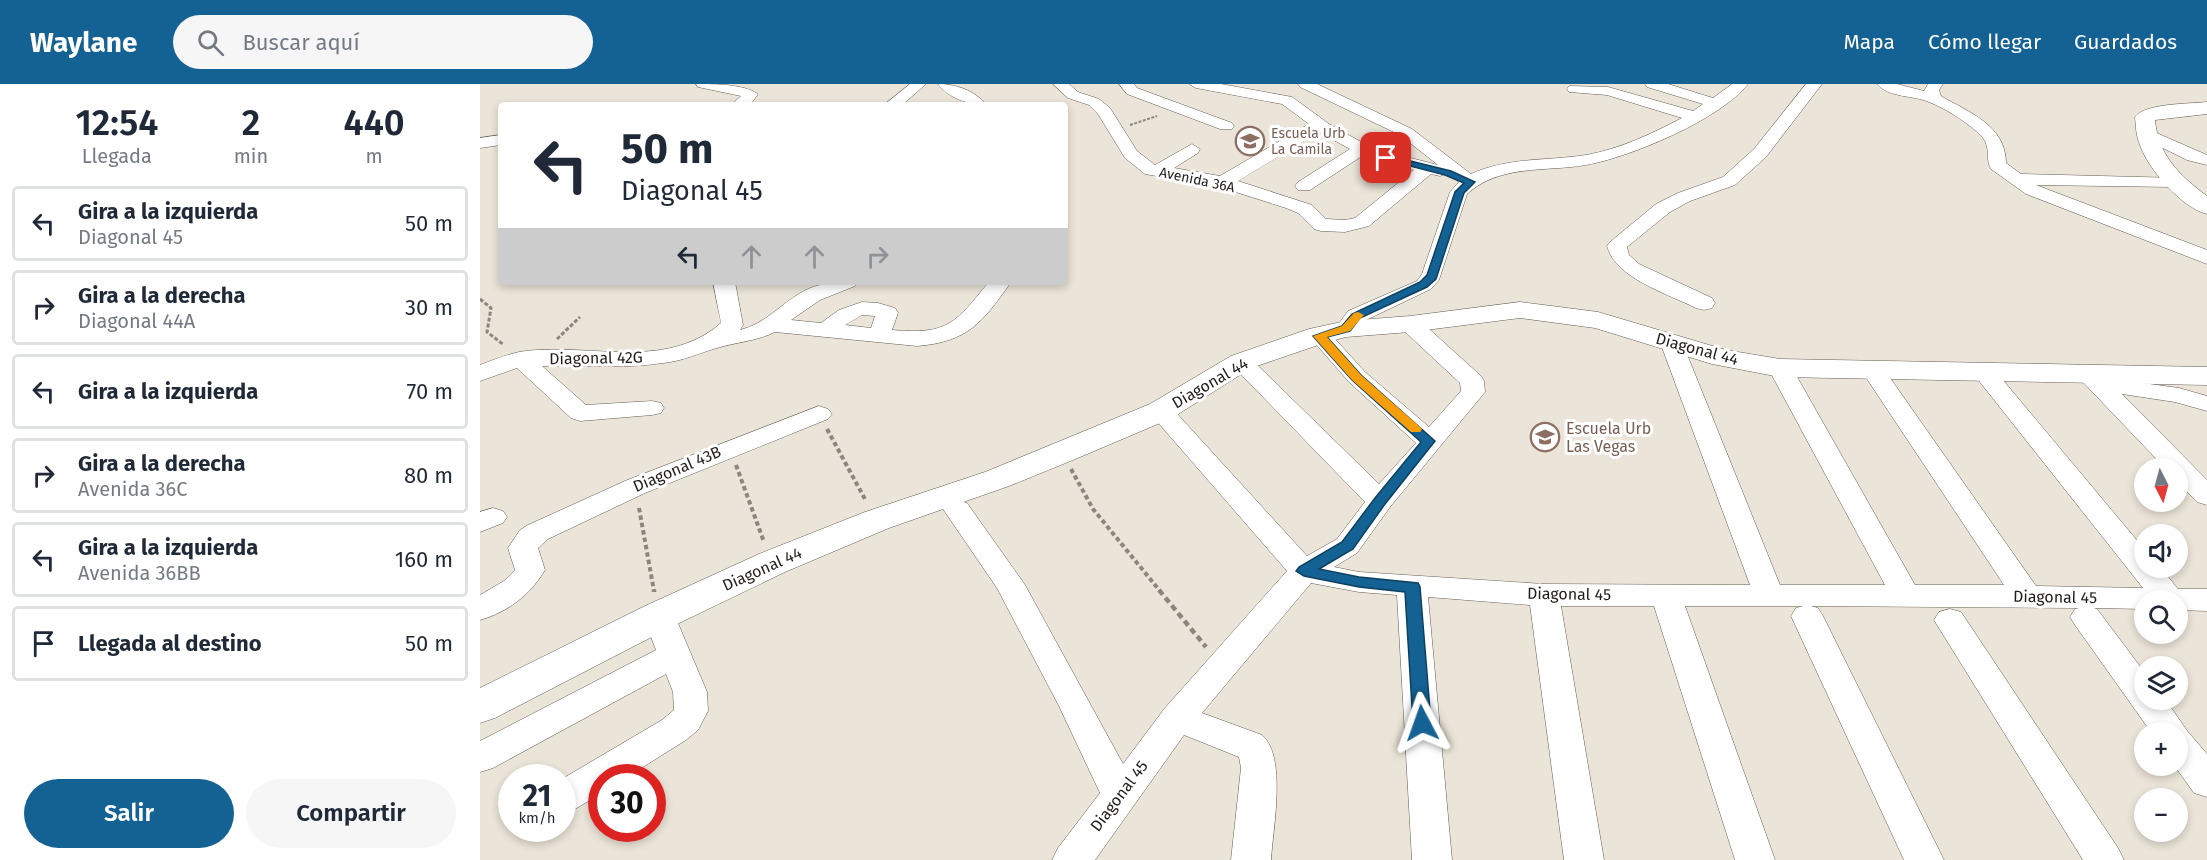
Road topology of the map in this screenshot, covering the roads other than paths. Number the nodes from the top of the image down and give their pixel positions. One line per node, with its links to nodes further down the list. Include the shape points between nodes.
1 (703, 84): 15 (street)
2 (920, 84): 19 (street)
3 (945, 84): 20 (street)
4 (1060, 84): 33 (street, Avenida 36A, via 1073,95 1094,102 1131,154)
5 (1196, 84): 17 (street)
6 (1305, 84): 16 (street)
7 (1652, 84): 21 (street)
8 (1741, 84): 21 (street)
9 (1815, 84): 44 (street, via 1760,153 1729,180 1662,208 1617,246 1620,257 1632,268)
10 (1884, 84): 14 (street, via 1904,92)
11 (1164, 86): 13 (street)
12 (1574, 88): 23 (street, via 1608,91)
13 (1113, 89): 17 (street, via 1181,108 1221,131)
14 (1935, 91): 34 (street, via 1984,129 1997,149 1997,165)
15 (744, 93)
16 (1324, 93): 18 (street); 35 (street, via 1406,132)
17 (1270, 96): 18 (street)
18 (1287, 100): 24 (street)
19 (896, 102)
20 (976, 102)
21 (1718, 104): 23 (street)
22 (2207, 108): 25 (main road, via 2154,112 2145,117)
23 (1693, 117): 35 (street, via 1619,154 1503,167)
24 (1319, 125): 29 (street); 36 (street)
25 (2145, 133): 30 (main road); 31 (street)
26 (498, 140): 27 (street)
27 (480, 143)
28 (1192, 149): 33 (street)
29 (1362, 149): 32 (street); 38 (street)
30 (2157, 157): 31 (street); 37 (main road)
31 (2200, 158)
32 (1426, 169): 35 (street); 36 (street, Avenida 36A, via 1362,222 1345,226 1321,225 1305,209)
33 (1158, 171): 36 (street, Avenida 36A)
34 (2017, 179): 37 (street); 40 (street, via 2060,201)
35 (1467, 180): 47 (street, via 1459,192 1432,276 1424,285 1356,316)
36 (1222, 182)
37 (2174, 182): 39 (main road)
38 (1304, 186)
39 (2207, 207)
40 (2207, 258)
41 (725, 285): 49 (street, via 732,325)
42 (840, 285): 46 (street, via 812,296)
43 (997, 285): 46 (street, via 953,334 939,339)
44 (1704, 303)
45 (1410, 324): 47 (main road, Diagonal 44); 48 (main road, Diagonal 44, via 1520,310 1598,320); 62 (street, via 1472,381 1473,392)
46 (772, 325): 49 (street, Diagonal 42G, via 756,333)
47 (1332, 332): 51 (main road, Diagonal 44); 62 (street, via 1357,377)
48 (1671, 342): 52 (main road, Diagonal 44, via 1722,358); 70 (street)
49 (712, 343): 50 (street, Diagonal 42G, via 688,353 661,357)
50 (521, 359): 55 (street, Diagonal 42G); 59 (street, via 579,413)
51 (1241, 362): 60 (main road, Diagonal 44); 64 (street)
52 (1780, 368): 53 (main road, Diagonal 44); 72 (street)
53 (1873, 370): 54 (main road, Diagonal 44); 73 (street)
54 (1984, 372): 57 (main road, Diagonal 44); 68 (street)
55 (480, 375)
56 (2207, 376): 57 (main road, Diagonal 44)
57 (2093, 379): 58 (street); 63 (street)
58 (2207, 404)
59 (652, 408)
60 (1161, 411): 66 (street); 78 (main road, Diagonal 44, via 997,479 877,520 771,563)
61 (819, 414): 77 (street, Diagonal 43B, via 634,487 538,532 522,548 530,570 525,580 512,592)
62 (1429, 441): 64 (street)
63 (2207, 496)
64 (1380, 501): 66 (street, via 1347,546)
65 (957, 509): 90 (street, via 1010,585)
66 (1304, 571): 67 (street, Diagonal 45); 85 (street, Diagonal 45)
67 (1413, 587): 69 (street, Diagonal 45); 93 (street)
68 (2162, 590)
69 (1544, 595): 71 (street, Diagonal 45); 94 (street)
70 (1769, 595): 71 (street, Diagonal 45); 72 (street, Diagonal 45)
71 (1666, 596): 95 (street)
72 (1906, 596): 73 (street, Diagonal 45)
73 (2027, 596): 74 (street, Diagonal 45)
74 (2134, 598)
75 (2188, 600): 76 (street, Diagonal 45)
76 (2207, 600)
77 (480, 609)
78 (659, 616): 82 (street); 84 (main road, Diagonal 44)
79 (1807, 616): 96 (street)
80 (2086, 617): 83 (street)
81 (1950, 620): 97 (street)
82 (674, 656): 87 (street); 89 (street, via 690,692 691,711 686,720)
83 (2134, 683)
84 (480, 706)
85 (1177, 718): 90 (street, Diagonal 45); 92 (street, via 1256,751 1260,768)
86 (2188, 756): 88 (street)
87 (480, 758)
88 (2207, 782)
89 (576, 790)
90 (1120, 795): 91 (street, Diagonal 45)
91 (1072, 860)
92 (1251, 860)
93 (1432, 860)
94 (1584, 860)
95 (1755, 860)
96 (1924, 860)
97 (2104, 860)

